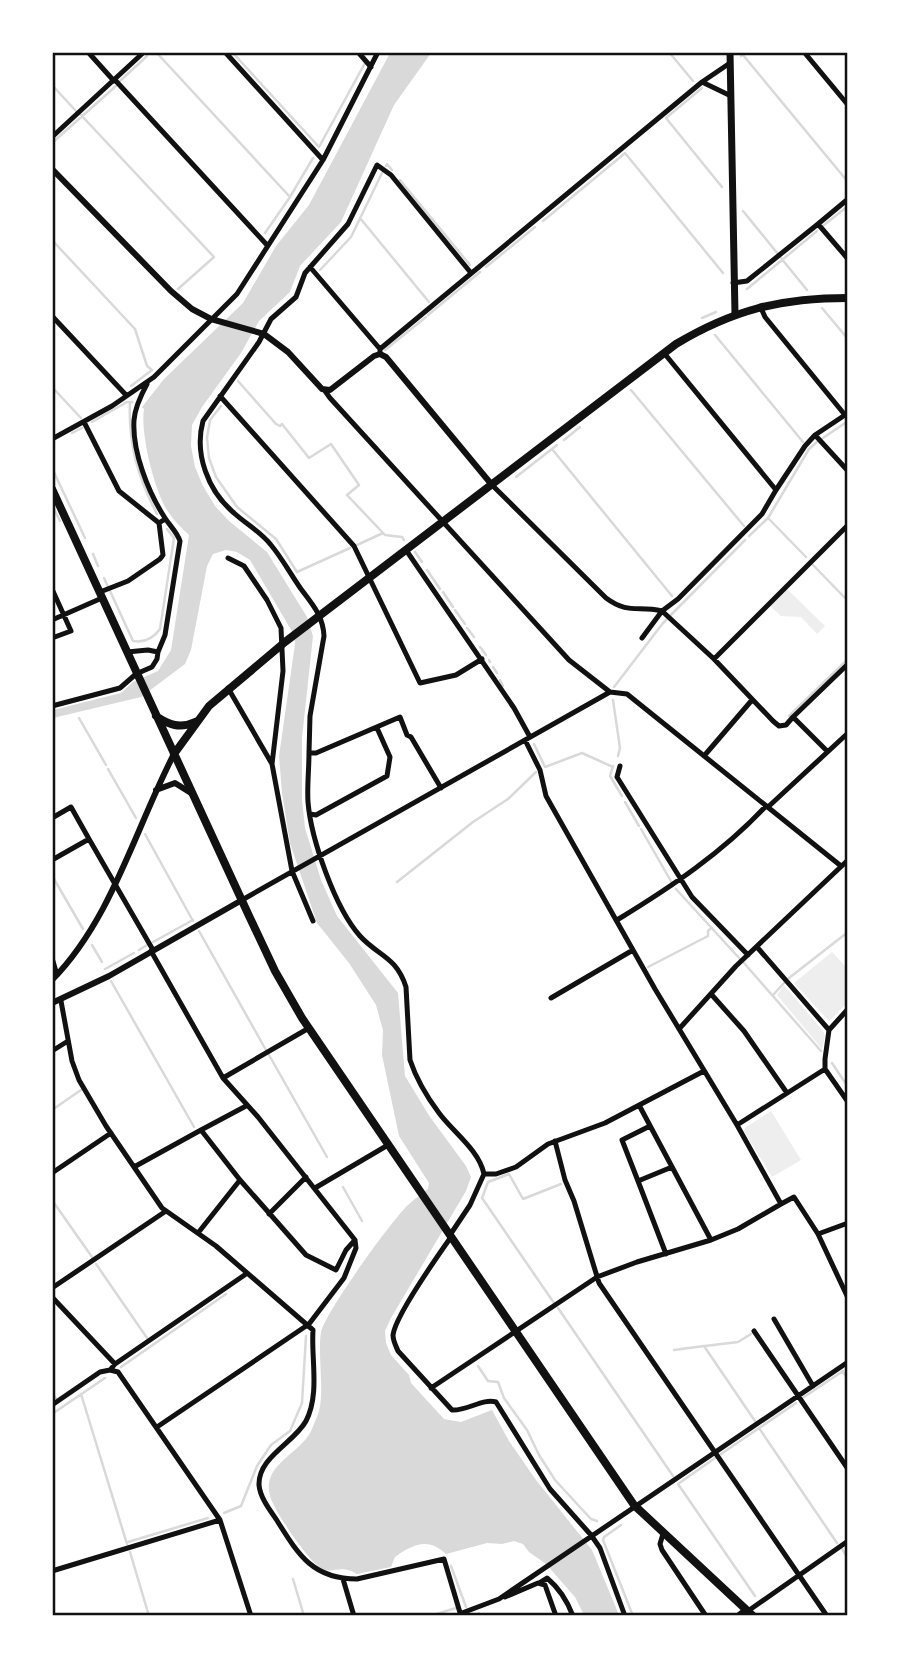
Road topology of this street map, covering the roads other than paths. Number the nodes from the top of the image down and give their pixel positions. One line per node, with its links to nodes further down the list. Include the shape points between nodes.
1 (88, 52): 10 (street)
2 (144, 52): 10 (street)
3 (225, 52): 15 (street)
4 (358, 52): 9 (street)
5 (379, 52): 9 (street)
6 (730, 52): 8 (main road)
7 (804, 52): 13 (street)
8 (730, 63): 11 (street); 12 (main road)
9 (371, 66): 15 (street)
10 (114, 80): 14 (street); 19 (street)
11 (702, 82): 12 (street); 22 (street)
12 (731, 96): 23 (main road)
13 (848, 105)
14 (52, 137)
15 (323, 160): 19 (street)
16 (52, 169): 28 (street, via 171,291)
17 (848, 199): 18 (street)
18 (818, 224): 20 (street); 23 (street, via 747,282)
19 (267, 245): 28 (street)
20 (848, 259)
21 (310, 267): 22 (street, via 348,223 377,164); 29 (street, via 296,297 277,312); 30 (street)
22 (471, 273): 30 (street)
23 (733, 283): 26 (main road)
24 (848, 298): 25 (main road)
25 (761, 307): 26 (main road); 36 (street)
26 (735, 314): 31 (main road)
27 (52, 316): 34 (street)
28 (215, 320): 29 (street); 32 (street)
29 (264, 334): 33 (street); 35 (street)
30 (380, 352): 33 (street); 41 (street)
31 (664, 353): 41 (main road); 43 (street)
32 (148, 381): 34 (street); 44 (street, via 134,420 135,439)
33 (325, 391): 45 (street)
34 (126, 395): 37 (street)
35 (220, 396): 50 (street, via 354,546); 55 (street, via 200,434 207,476 223,502 270,543)
36 (846, 414): 38 (street)
37 (84, 422): 39 (street); 46 (street, via 119,491)
38 (814, 435): 40 (street); 43 (street)
39 (52, 439)
40 (848, 471)
41 (492, 485): 45 (main road); 53 (street, via 606,598 628,610)
42 (52, 489): 52 (main road)
43 (776, 490): 53 (street, via 762,514)
44 (165, 519): 46 (street); 61 (street, via 180,541 165,635)
45 (443, 522): 48 (main road); 67 (street, via 569,660)
46 (159, 523): 52 (street, via 160,559)
47 (848, 525): 63 (street)
48 (406, 550): 50 (main road); 62 (street)
49 (228, 558): 59 (street, via 244,566 267,600)
50 (370, 577): 55 (main road); 62 (street, via 421,683 456,675)
51 (52, 589): 54 (street)
52 (101, 595): 54 (street); 60 (main road)
53 (664, 612): 58 (street); 63 (street)
54 (64, 615): 56 (street); 57 (street, via 71,631)
55 (318, 617): 59 (main road); 77 (street, via 324,636 310,716)
56 (52, 620)
57 (52, 638)
58 (642, 638)
59 (284, 643): 66 (main road); 80 (street)
60 (127, 652): 61 (street); 65 (main road)
61 (158, 652): 65 (street, via 152,667)
62 (482, 659): 75 (street)
63 (714, 659): 68 (street)
64 (848, 664): 71 (street)
65 (137, 676): 69 (street, via 120,688); 70 (main road)
66 (228, 688): 72 (main road); 80 (street)
67 (610, 692): 75 (street); 79 (street, via 627,694)
68 (752, 700): 71 (street, via 779,726); 79 (street)
69 (52, 706)
70 (156, 716): 72 (main road, via 173,726); 78 (main road)
71 (793, 718): 76 (street)
72 (196, 722): 78 (main road)
73 (377, 727): 77 (street); 82 (street, via 400,718); 86 (street, via 390,757 387,776 316,815)
74 (848, 733): 76 (street)
75 (528, 738): 82 (street); 97 (street, via 547,799)
76 (827, 751): 85 (street)
77 (309, 753): 86 (street)
78 (174, 754): 83 (street); 84 (main road)
79 (704, 756): 85 (street)
80 (272, 764): 93 (street)
81 (620, 766): 94 (street, via 617,777)
82 (442, 788): 89 (street)
83 (156, 790): 84 (street, via 175,783); 95 (street)
84 (191, 793): 96 (main road)
85 (767, 807): 92 (street); 94 (street)
86 (310, 814): 89 (street)
87 (52, 818): 88 (street, via 71,807)
88 (89, 839): 90 (street); 95 (street)
89 (319, 857): 93 (street); 131 (street, via 358,933 384,953 403,977 413,1070 438,1112 478,1159)
90 (52, 860)
91 (848, 860): 92 (street)
92 (841, 866): 99 (street)
93 (294, 871): 96 (street); 98 (street)
94 (680, 881): 97 (street); 102 (street)
95 (115, 883): 100 (street); 104 (street, via 77,953)
96 (242, 900): 100 (street); 110 (main road, via 275,971)
97 (617, 919): 101 (street)
98 (313, 922)
99 (757, 947): 102 (street); 112 (street)
100 (152, 950): 107 (street); 117 (street)
101 (633, 950): 106 (street); 111 (street)
102 (748, 955): 105 (street)
103 (52, 958): 104 (street)
104 (55, 978)
105 (711, 993): 111 (street); 118 (street)
106 (551, 998)
107 (61, 1001): 108 (street); 113 (street)
108 (52, 1003)
109 (848, 1009): 112 (street)
110 (309, 1028): 117 (street); 127 (main road)
111 (679, 1029): 116 (street)
112 (829, 1030): 115 (street)
113 (68, 1041): 114 (street); 125 (street, via 79,1080)
114 (52, 1051)
115 (825, 1069): 118 (street); 119 (street)
116 (704, 1071): 120 (street); 122 (street)
117 (223, 1077): 121 (street)
118 (787, 1093): 122 (street)
119 (848, 1102)
120 (639, 1105): 123 (street); 126 (street, via 606,1123)
121 (246, 1106): 124 (street); 132 (street)
122 (737, 1125): 136 (street)
123 (650, 1126): 129 (street); 134 (street, via 622,1140)
124 (201, 1130): 128 (street); 133 (street)
125 (111, 1133): 128 (street); 130 (street)
126 (555, 1141): 131 (street, via 516,1167); 147 (street)
127 (388, 1144): 135 (street); 142 (main road)
128 (134, 1167): 137 (street)
129 (672, 1167): 134 (street); 144 (street)
130 (52, 1173)
131 (484, 1174): 142 (street)
132 (306, 1178): 135 (street); 138 (street)
133 (240, 1180): 138 (street); 140 (street)
134 (638, 1181): 145 (street)
135 (315, 1188): 143 (street)
136 (781, 1204): 141 (street, via 794,1197); 144 (street)
137 (166, 1211): 140 (street); 148 (street)
138 (269, 1214): 143 (street, via 306,1255 336,1270)
139 (848, 1223): 141 (street)
140 (198, 1233): 146 (street)
141 (818, 1234): 150 (street)
142 (450, 1235): 154 (main road); 160 (street, via 393,1335 398,1351)
143 (355, 1240): 152 (street, via 344,1278)
144 (711, 1240): 145 (street)
145 (666, 1254): 147 (street)
146 (246, 1274): 152 (street); 155 (street)
147 (597, 1277): 154 (street); 164 (street)
148 (52, 1288)
149 (52, 1297): 155 (street)
150 (848, 1298)
151 (774, 1319): 159 (street)
152 (309, 1324): 163 (street); 173 (street, via 313,1330 313,1385 307,1419 272,1457 259,1484 263,1499 301,1557 317,1570)
153 (754, 1331): 161 (street)
154 (516, 1333): 160 (street); 166 (main road)
155 (115, 1364): 157 (street)
156 (845, 1364): 158 (street); 159 (street)
157 (110, 1370): 162 (street); 163 (street, via 118,1372)
158 (848, 1372)
159 (813, 1386): 161 (street)
160 (431, 1388): 169 (street, via 456,1411 496,1402 550,1489)
161 (798, 1396): 164 (street); 165 (street)
162 (52, 1405)
163 (157, 1427): 167 (street)
164 (716, 1452): 166 (street); 172 (street)
165 (848, 1469)
166 (634, 1505): 168 (main road); 169 (street)
167 (220, 1520): 171 (street); 177 (street)
168 (663, 1534): 176 (main road); 183 (street, via 662,1550)
169 (590, 1536): 175 (street); 182 (street, via 600,1548)
170 (848, 1541): 172 (street)
171 (52, 1571)
172 (799, 1574): 176 (street); 185 (street)
173 (343, 1579): 178 (street); 179 (street, via 444,1559)
174 (538, 1583): 175 (street); 180 (street, via 548,1590); 181 (street, via 547,1578 551,1581)
175 (499, 1599): 179 (street)
176 (749, 1612): 184 (street)
177 (251, 1615)
178 (354, 1615)
179 (458, 1615)
180 (556, 1615)
181 (573, 1615)
182 (625, 1615)
183 (706, 1615)
184 (737, 1615)
185 (827, 1615)

